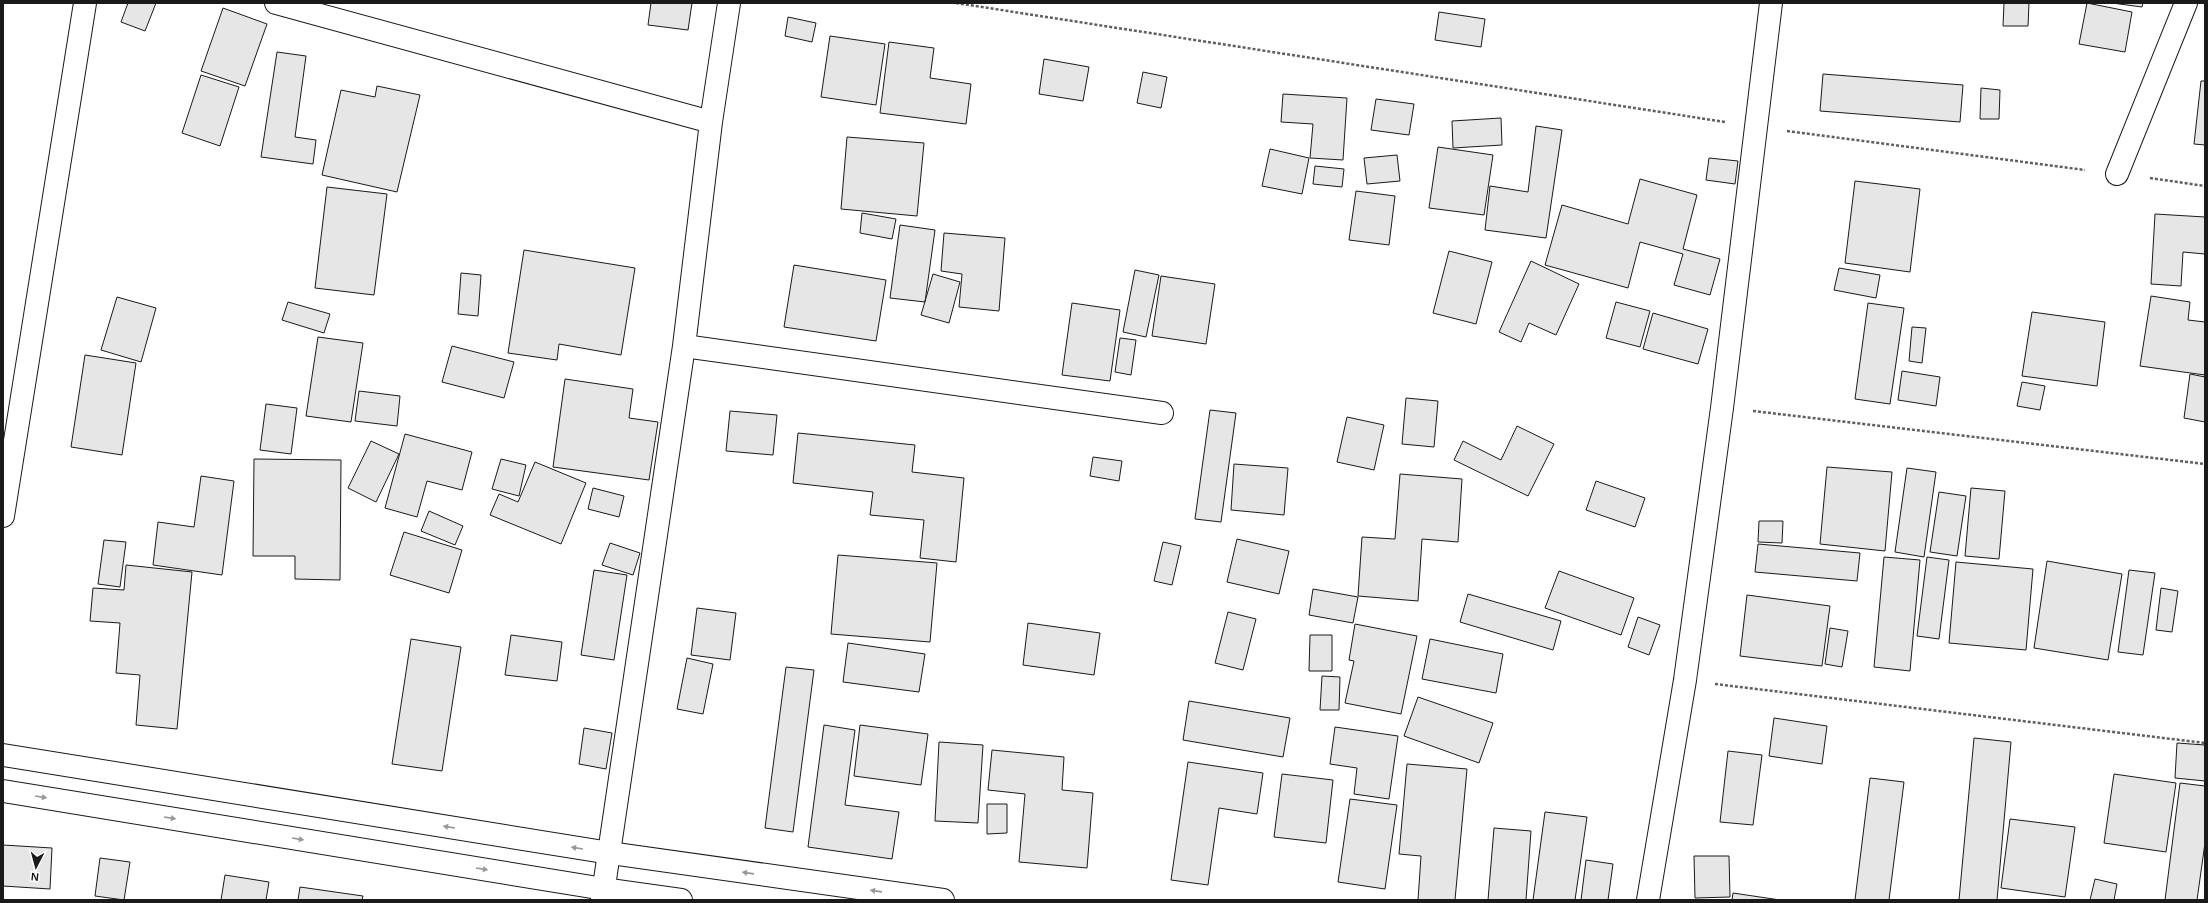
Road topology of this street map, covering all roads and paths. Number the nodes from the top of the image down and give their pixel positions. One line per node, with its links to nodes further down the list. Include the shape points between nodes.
1 (85, 3): 15 (street)
2 (276, 3): 7 (street)
3 (729, 3): 7 (street)
4 (956, 3): 8 (path)
5 (1771, 3): 8 (street)
6 (2186, 3): 9 (street)
7 (711, 122): 11 (street)
8 (1756, 127): 9 (path); 12 (street)
9 (2117, 174): 10 (path)
10 (2205, 186)
11 (684, 346): 13 (street); 20 (street)
12 (1722, 408): 14 (path); 16 (street)
13 (1162, 413)
14 (2205, 464)
15 (3, 516)
16 (1685, 680): 17 (path); 24 (street)
17 (2205, 742)
18 (3, 755): 20 (street, one-way to 18)
19 (3, 791): 21 (street, one-way to 21)
20 (610, 853): 21 (street); 23 (street, one-way to 20)
21 (603, 895): 22 (street)
22 (681, 900)
23 (943, 900)
24 (1648, 900)

